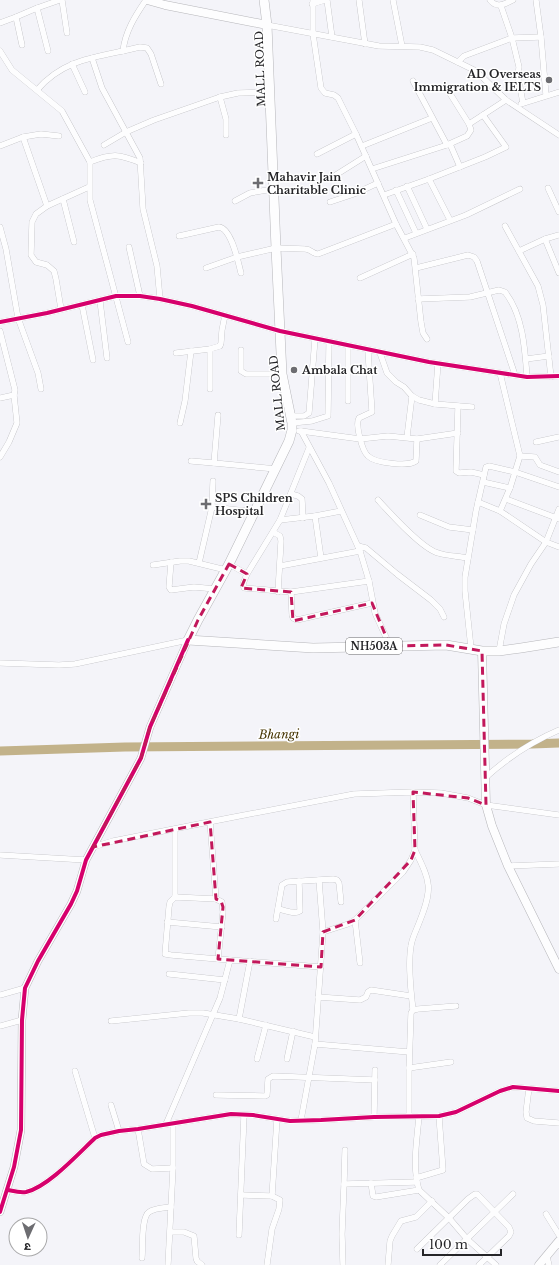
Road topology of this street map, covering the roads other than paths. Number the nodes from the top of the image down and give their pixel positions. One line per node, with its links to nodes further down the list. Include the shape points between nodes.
1 (61, 0): 12 (street); 16 (street)
2 (147, 0): 15 (main road); 26 (street, via 131,24)
3 (264, 0): 15 (highway, MALL ROAD)
4 (326, 0): 10 (street); 18 (street)
5 (359, 0): 21 (street)
6 (393, 0): 23 (street)
7 (490, 0): 11 (street)
8 (513, 0): 11 (street)
9 (536, 0): 19 (street)
10 (312, 2): 17 (street)
11 (501, 6): 20 (street)
12 (37, 8): 13 (street); 25 (street)
13 (16, 17): 14 (street); 22 (street)
14 (0, 23)
15 (267, 25): 17 (street); 34 (highway, MALL ROAD)
16 (67, 33)
17 (313, 34): 18 (street); 46 (street, via 321,88 325,93 338,98)
18 (332, 37): 21 (street)
19 (541, 37): 20 (street); 37 (street)
20 (512, 38): 28 (street, via 464,56); 40 (street)
21 (365, 44): 23 (street)
22 (22, 46)
23 (402, 46): 28 (street, via 426,48)
24 (0, 51): 32 (street, via 12,70)
25 (48, 51)
26 (123, 51): 27 (street); 31 (street, via 147,48)
27 (92, 58): 29 (street); 45 (street, via 102,88)
28 (458, 62): 39 (street, via 476,71)
29 (72, 64): 32 (street, via 52,74); 33 (street)
30 (413, 81): 43 (street)
31 (160, 84)
32 (37, 90): 57 (street, via 62,110)
33 (85, 92)
34 (269, 92): 38 (street, via 238,93); 67 (highway, MALL ROAD)
35 (449, 92): 44 (street)
36 (559, 92): 37 (street)
37 (546, 95): 40 (street)
38 (220, 97): 45 (street); 47 (street, via 226,119)
39 (506, 100): 41 (street); 42 (street)
40 (523, 103): 41 (street)
41 (515, 106): 48 (street)
42 (483, 115): 44 (street); 59 (street, via 506,147)
43 (432, 118): 51 (street); 54 (street)
44 (469, 124): 51 (street, via 469,134)
45 (126, 132): 52 (street); 58 (street)
46 (356, 134): 54 (street); 55 (street)
47 (226, 135)
48 (559, 135)
49 (59, 136): 50 (street, via 41,134)
50 (23, 138): 53 (street); 74 (street)
51 (448, 144): 59 (street); 60 (street)
52 (104, 145)
53 (0, 146)
54 (362, 146): 56 (street)
55 (317, 154)
56 (366, 156): 60 (street); 61 (street)
57 (90, 162): 58 (street, via 116,155); 65 (street)
58 (141, 163): 100 (street, via 143,209 156,266)
59 (460, 167): 62 (street)
60 (372, 169): 63 (street)
61 (331, 178)
62 (429, 178): 64 (street); 76 (street)
63 (378, 183): 70 (street); 73 (street)
64 (407, 186): 69 (street); 80 (street)
65 (89, 187): 71 (street); 98 (street, via 91,204)
66 (548, 188): 75 (street)
67 (274, 189): 72 (street, via 250,193); 88 (highway, MALL ROAD)
68 (520, 189): 76 (street)
69 (396, 190): 70 (street); 81 (street)
70 (384, 195): 77 (street)
71 (63, 199): 74 (street); 86 (street)
72 (235, 201)
73 (330, 202)
74 (47, 206): 104 (street, via 33,218 30,250 36,262 47,265 54,271)
75 (559, 212)
76 (450, 220): 80 (street)
77 (396, 224): 84 (street); 88 (street, via 318,254 305,249)
78 (505, 226): 89 (street)
79 (0, 227): 106 (street)
80 (427, 229): 81 (street)
81 (416, 233): 84 (street)
82 (559, 235): 85 (street)
83 (179, 236): 91 (street, via 222,228 227,233)
84 (405, 238): 90 (street)
85 (545, 239): 89 (street); 95 (street)
86 (74, 242)
87 (129, 247): 99 (street)
88 (276, 248): 91 (street); 108 (highway, MALL ROAD)
89 (520, 251): 121 (street, via 541,296)
90 (412, 254): 93 (street); 96 (street)
91 (237, 257): 92 (street); 94 (street)
92 (206, 268)
93 (416, 268): 97 (street, via 472,256 477,261); 101 (street)
94 (241, 273)
95 (559, 273)
96 (360, 278)
97 (488, 293): 101 (street, via 470,297); 123 (street, via 502,290 506,293 518,318); 128 (street)
98 (116, 296): 99 (street); 102 (street); 112 (street)
99 (140, 296): 100 (street)
100 (160, 299): 105 (street)
101 (418, 299): 111 (street, via 422,327)
102 (100, 301): 103 (street); 122 (street)
103 (82, 305): 104 (street); 124 (street)
104 (61, 310): 106 (street)
105 (225, 315): 108 (street); 115 (street, via 221,345)
106 (18, 318): 107 (street); 132 (street, via 38,373)
107 (0, 322)
108 (280, 331): 110 (street); 127 (highway, MALL ROAD)
109 (0, 335): 134 (street, via 15,386)
110 (314, 339): 113 (street); 143 (street, via 309,413)
111 (427, 339)
112 (128, 342)
113 (329, 342): 114 (street); 143 (street, via 328,416)
114 (348, 346): 118 (street); 137 (street)
115 (210, 349): 117 (street); 133 (street)
116 (241, 350): 127 (street, via 241,371 246,374)
117 (191, 351): 119 (street); 142 (street)
118 (368, 351): 120 (street); 147 (street, via 373,410 372,413 358,419)
119 (176, 353)
120 (380, 353): 125 (street); 135 (street, via 387,373)
121 (549, 356): 123 (street); 131 (street)
122 (107, 358)
123 (526, 359): 130 (street)
124 (93, 360)
125 (438, 363): 126 (street); 138 (street)
126 (500, 372): 128 (street); 152 (street)
127 (282, 374): 143 (highway, MALL ROAD)
128 (515, 375): 130 (street)
129 (559, 376): 131 (street)
130 (527, 377): 131 (street)
131 (551, 377)
132 (41, 389)
133 (210, 390)
134 (14, 395): 136 (street); 151 (street, via 17,423)
135 (412, 396): 138 (street); 145 (street)
136 (0, 398)
137 (348, 401)
138 (435, 404): 139 (street)
139 (458, 406): 140 (street); 144 (street)
140 (472, 407)
141 (218, 415): 154 (street)
142 (180, 423)
143 (294, 425): 147 (street); 150 (street); 155 (highway, MALL ROAD)
144 (458, 433): 148 (street); 158 (street, via 456,471)
145 (408, 437): 147 (street); 148 (street)
146 (559, 437): 149 (street)
147 (360, 439): 148 (street, via 371,459 409,464 415,463 417,459)
148 (417, 439)
149 (536, 442)
150 (309, 448): 163 (street); 170 (street, via 329,483)
151 (0, 456)
152 (520, 456): 156 (street); 157 (street, via 535,457 540,465)
153 (191, 461): 154 (street)
154 (214, 463): 155 (street)
155 (276, 469): 169 (highway, MALL ROAD)
156 (515, 472): 158 (street, via 488,466); 161 (street); 162 (street)
157 (559, 472)
158 (484, 475): 160 (street)
159 (213, 481): 167 (street)
160 (483, 482): 162 (street); 166 (street)
161 (559, 487)
162 (510, 488): 164 (street)
163 (291, 494): 174 (street, via 302,499); 176 (street)
164 (506, 499): 171 (street); 175 (street)
165 (378, 500): 183 (street, via 404,528 431,550)
166 (478, 502): 171 (street); 177 (street)
167 (212, 507): 169 (street); 185 (street)
168 (559, 509): 175 (street)
169 (255, 512): 188 (highway, MALL ROAD)
170 (341, 512): 173 (street); 180 (street)
171 (500, 512): 179 (street)
172 (420, 515): 177 (street, via 449,528)
173 (315, 516): 174 (street); 182 (street)
174 (303, 518): 176 (street)
175 (558, 519): 179 (street)
176 (280, 520): 178 (street)
177 (473, 530): 183 (street)
178 (273, 532): 187 (street, via 280,538); 189 (street)
179 (546, 542): 181 (street); 201 (street, via 514,595 504,624)
180 (359, 548): 182 (street); 190 (street); 195 (street, via 366,548 428,597)
181 (559, 548)
182 (321, 558): 187 (street)
183 (468, 558): 199 (street, via 465,584)
184 (170, 562): 185 (street); 186 (street); 191 (street, via 171,590 194,587)
185 (199, 563): 188 (street)
186 (153, 565)
187 (280, 566): 192 (street)
188 (228, 567): 189 (street); 191 (highway, MALL ROAD)
189 (247, 574): 192 (street, via 244,588)
190 (369, 582): 193 (street); 194 (street)
191 (215, 589): 196 (highway, MALL ROAD)
192 (278, 592): 193 (street)
193 (291, 592): 194 (street, via 292,615 298,620)
194 (372, 603): 198 (street)
195 (444, 617)
196 (188, 640): 198 (highway, NH503A, via 313,648); 202 (street, via 75,664); 210 (street, via 160,702 144,750 132,776)
197 (559, 642): 201 (highway, NH503A)
198 (390, 646): 199 (highway, NH503A, via 446,645)
199 (471, 648): 200 (highway, NH503A)
200 (482, 651): 201 (highway, NH503A); 204 (main road)
201 (499, 651)
202 (0, 663)
203 (559, 730): 204 (street, via 548,734 501,764)
204 (485, 778): 206 (main road)
205 (413, 792): 206 (street, via 441,793 468,798); 208 (street, via 354,794); 211 (street)
206 (486, 805): 207 (street); 215 (main road)
207 (559, 815)
208 (210, 822): 209 (street); 219 (street)
209 (176, 829): 210 (street); 218 (street)
210 (92, 847): 213 (street)
211 (415, 850): 223 (street, via 403,872); 237 (street, via 427,875 429,891 411,944)
212 (0, 855): 213 (street)
213 (86, 860): 235 (street, via 71,904)
214 (559, 864): 215 (street)
215 (508, 866): 231 (main road)
216 (319, 880): 217 (street); 220 (street, via 337,880); 226 (street)
217 (299, 881): 221 (street, via 282,885); 221 (street, via 300,911 294,913)
218 (175, 897): 219 (street); 224 (street, via 170,902)
219 (216, 899): 225 (street, via 220,900 223,907)
220 (341, 902)
221 (278, 908): 222 (street)
222 (276, 919)
223 (355, 920): 226 (street); 230 (street)
224 (167, 922): 225 (street); 227 (street, via 165,954)
225 (222, 927): 227 (street)
226 (323, 932): 232 (street)
227 (218, 959): 228 (street)
228 (230, 960): 229 (street); 234 (street)
229 (250, 961): 232 (street); 242 (street)
230 (360, 963)
231 (558, 965)
232 (321, 967): 238 (street)
233 (169, 974): 234 (street)
234 (225, 980): 241 (street)
235 (25, 988): 236 (street); 243 (street)
236 (0, 995)
237 (411, 996): 238 (street, via 371,990 360,1000); 240 (street)
238 (318, 997): 248 (street)
239 (456, 1006): 240 (street)
240 (413, 1010): 250 (street)
241 (213, 1014): 242 (street); 244 (street, via 189,1013); 271 (street)
242 (239, 1019): 245 (street)
243 (22, 1020): 246 (street); 281 (street, via 21,1130)
244 (111, 1021)
245 (266, 1025): 247 (street); 251 (street)
246 (0, 1026)
247 (293, 1031): 248 (street); 252 (street)
248 (315, 1036): 249 (street)
249 (315, 1044): 250 (street); 257 (street)
250 (409, 1052): 254 (street)
251 (257, 1059)
252 (287, 1059)
253 (451, 1062): 254 (street)
254 (409, 1068): 264 (street)
255 (375, 1070): 258 (street)
256 (75, 1071): 275 (street)
257 (310, 1077): 258 (street); 261 (street, via 270,1077 265,1096); 269 (street)
258 (375, 1080): 267 (street)
259 (529, 1088): 260 (street); 266 (street, via 507,1088 456,1112); 272 (street, via 526,1112 528,1118)
260 (559, 1092)
261 (216, 1095)
262 (111, 1104): 274 (street)
263 (244, 1115): 268 (street); 270 (street, via 220,1115); 284 (street)
264 (408, 1116): 265 (street); 267 (street)
265 (419, 1116): 266 (street); 278 (street)
266 (439, 1116): 278 (street, via 443,1169)
267 (374, 1117): 269 (street)
268 (277, 1119): 269 (street); 285 (street)
269 (301, 1120)
270 (173, 1123): 271 (street); 277 (street)
271 (166, 1124): 273 (street)
272 (559, 1124)
273 (138, 1129): 274 (street); 277 (street, via 144,1164 152,1169)
274 (118, 1131): 275 (street)
275 (95, 1138): 281 (street, via 44,1183 26,1192)
276 (345, 1150): 280 (street)
277 (173, 1168): 287 (street)
278 (416, 1180): 279 (street); 282 (street)
279 (371, 1183): 280 (street); 282 (street, via 372,1193 376,1197)
280 (344, 1184): 304 (street)
281 (8, 1190): 288 (street)
282 (419, 1190): 286 (street)
283 (513, 1194): 289 (street)
284 (242, 1195): 285 (street); 293 (street)
285 (272, 1196): 303 (street, via 280,1201 273,1221)
286 (432, 1201): 291 (street); 305 (street, via 416,1217 401,1221 390,1241)
287 (171, 1207): 292 (street); 299 (street, via 150,1211 145,1215)
288 (0, 1212)
289 (493, 1212): 291 (street, via 481,1197 475,1194); 295 (street); 298 (street, via 512,1232)
290 (546, 1214): 294 (street)
291 (449, 1218): 295 (street); 297 (street)
292 (170, 1232): 301 (street); 302 (street, via 184,1232 194,1236 196,1258)
293 (239, 1235)
294 (559, 1235)
295 (467, 1239): 298 (street); 306 (street)
296 (559, 1241): 300 (main road)
297 (417, 1249)
298 (487, 1256): 307 (street); 308 (street)
299 (142, 1258)
300 (548, 1261): 309 (main road)
301 (168, 1265)
302 (202, 1265)
303 (267, 1265)
304 (343, 1265)
305 (388, 1265)
306 (440, 1265)
307 (479, 1265)
308 (496, 1265)
309 (539, 1265)

